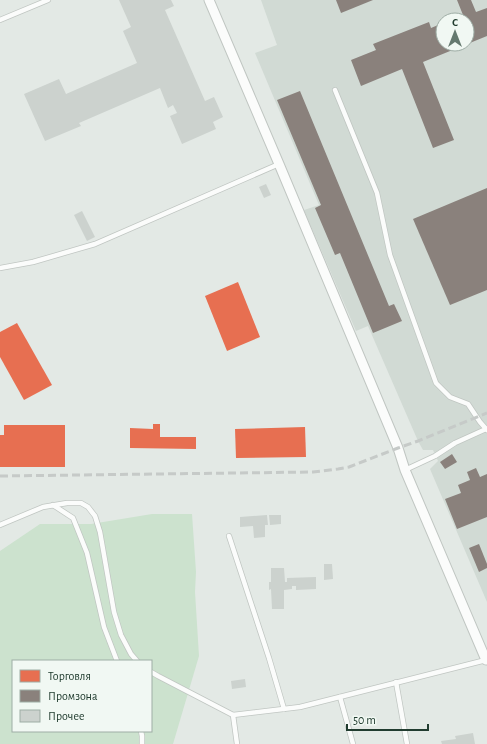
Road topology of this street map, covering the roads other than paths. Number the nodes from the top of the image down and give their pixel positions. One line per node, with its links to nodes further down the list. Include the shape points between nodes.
1 (48, 0): 3 (lane)
2 (209, 0): 5 (street)
3 (0, 20)
4 (335, 90): 7 (lane, via 378,193 390,255 436,383 450,397 468,404)
5 (279, 164): 6 (lane, via 95,244 33,262); 8 (street)
6 (0, 268)
7 (487, 430): 8 (lane, via 455,443 436,456)
8 (405, 470): 14 (street)
9 (53, 505): 10 (lane); 12 (lane, via 73,518 86,552 104,627); 13 (lane, via 81,503 95,516 114,612 121,635)
10 (0, 525)
11 (229, 536): 18 (lane)
12 (117, 660)
13 (136, 660)
14 (487, 660): 16 (lane)
15 (152, 673): 19 (lane)
16 (396, 682): 17 (lane); 24 (lane)
17 (340, 697): 18 (lane); 23 (lane)
18 (284, 709): 19 (lane)
19 (234, 715): 22 (lane)
20 (141, 732): 21 (lane)
21 (142, 744)
22 (237, 744)
23 (353, 744)
24 (406, 744)

